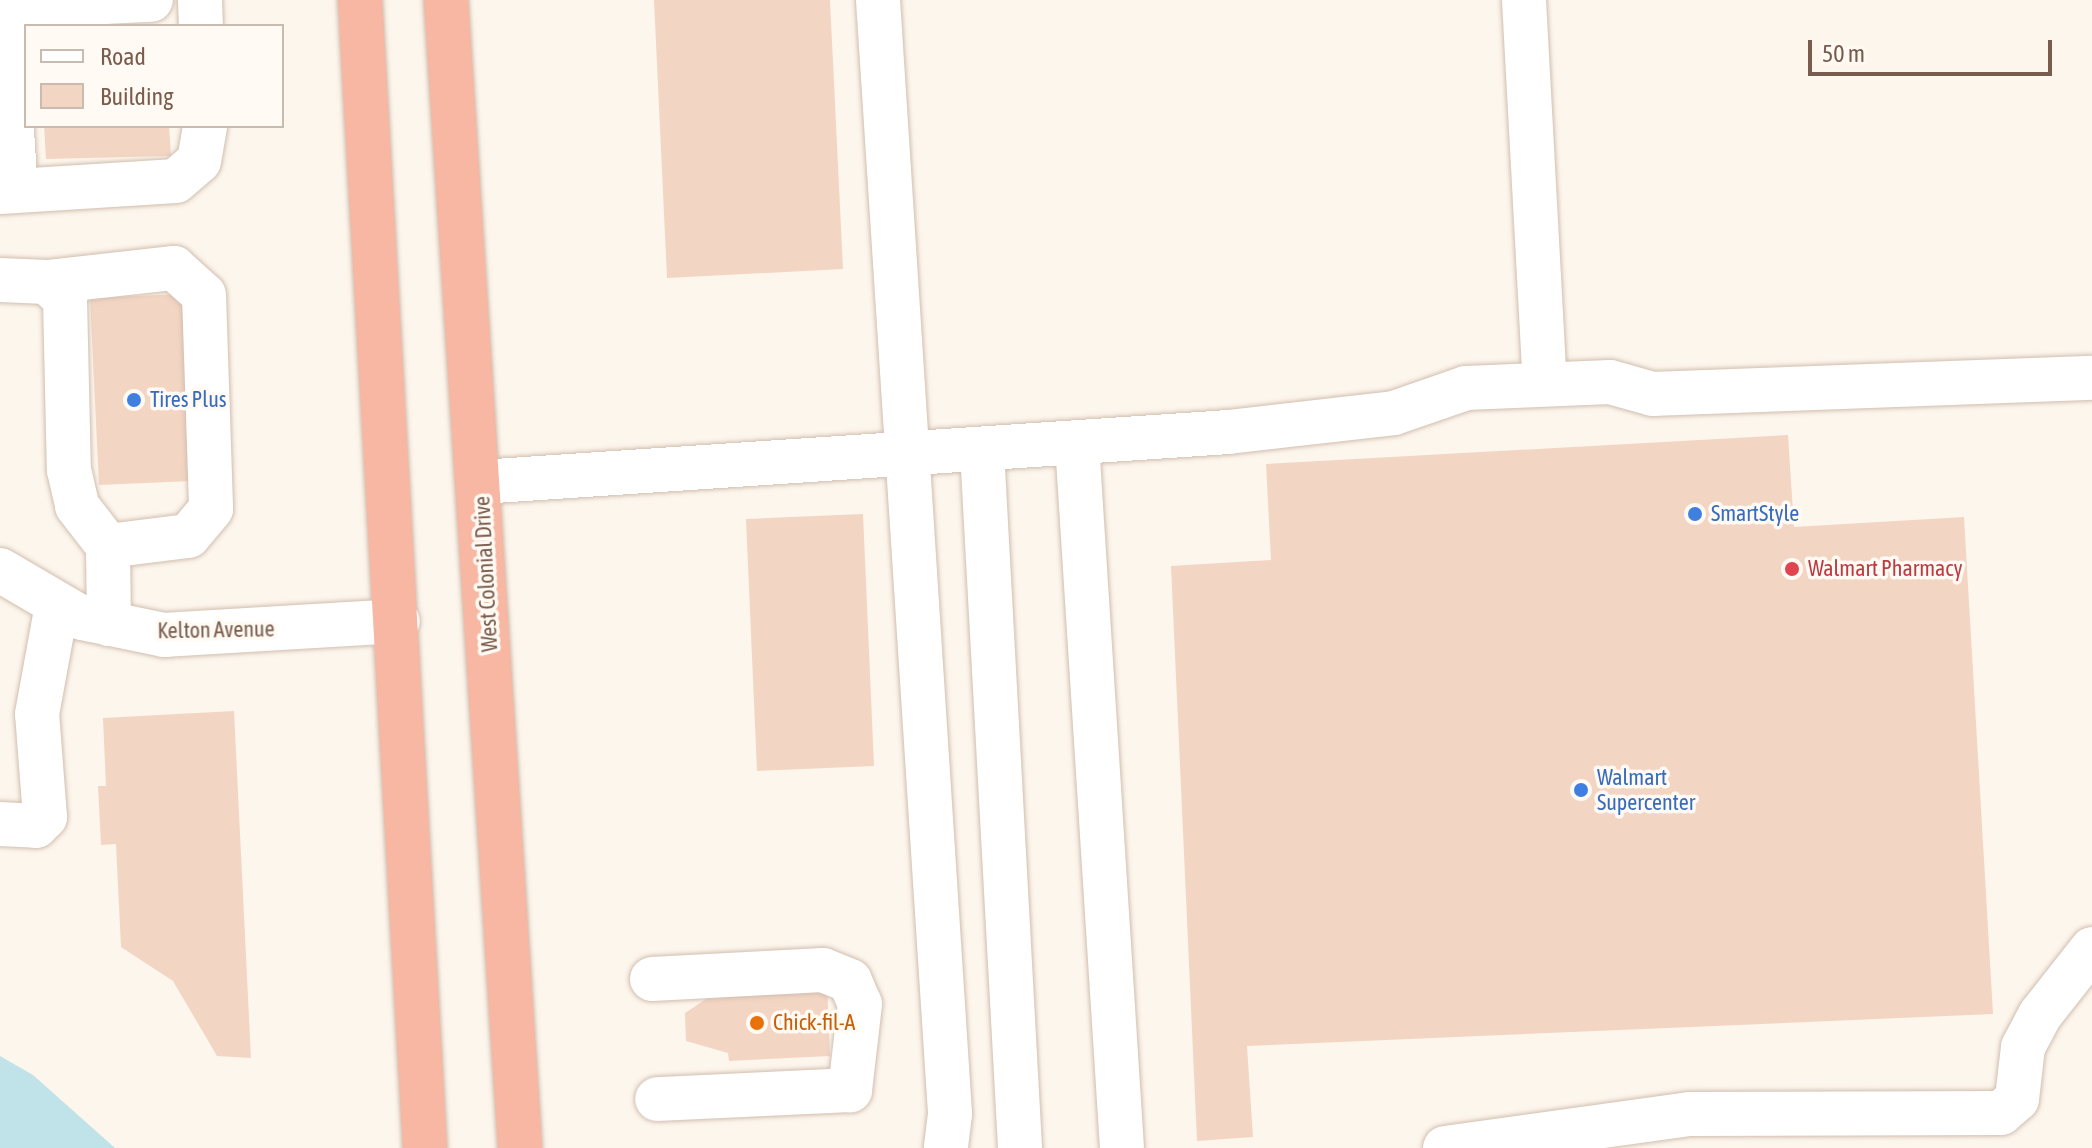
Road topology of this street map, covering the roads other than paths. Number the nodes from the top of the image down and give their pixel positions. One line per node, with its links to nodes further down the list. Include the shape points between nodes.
1 (151, 0): 7 (street)
2 (200, 0): 8 (street)
3 (360, 0): 22 (highway)
4 (446, 0): 18 (highway, West Colonial Drive)
5 (878, 0): 17 (street)
6 (1524, 0): 14 (street)
7 (2, 7): 10 (street)
8 (201, 24)
9 (205, 128): 10 (street, via 199,161 176,181)
10 (8, 192)
11 (0, 280): 12 (street)
12 (47, 282): 19 (street, via 65,299 69,470 77,506); 19 (street, via 174,268 204,295 211,509 188,536)
13 (2092, 378): 14 (street, via 1653,394 1610,382)
14 (1545, 383): 15 (street, via 1466,388 1394,413)
15 (1077, 443): 16 (street); 32 (street)
16 (982, 450): 17 (street); 31 (street)
17 (907, 454): 18 (street); 30 (street, via 950,1114)
18 (480, 482): 29 (highway, West Colonial Drive)
19 (108, 546): 23 (street)
20 (0, 570): 21 (street, Kelton Avenue)
21 (57, 605): 23 (street, Kelton Avenue); 24 (street, via 37,714 45,817 36,826)
22 (398, 621): 23 (street, Kelton Avenue, via 164,635); 28 (highway)
23 (109, 624)
24 (0, 824)
25 (2092, 949): 33 (street, via 2040,1015 2023,1047 2017,1099 2001,1113 1690,1114)
26 (652, 979): 27 (street, via 823,970 850,981 860,1004 850,1090)
27 (657, 1099)
28 (425, 1148)
29 (520, 1148)
30 (946, 1148)
31 (1020, 1148)
32 (1122, 1148)
33 (1445, 1148)

